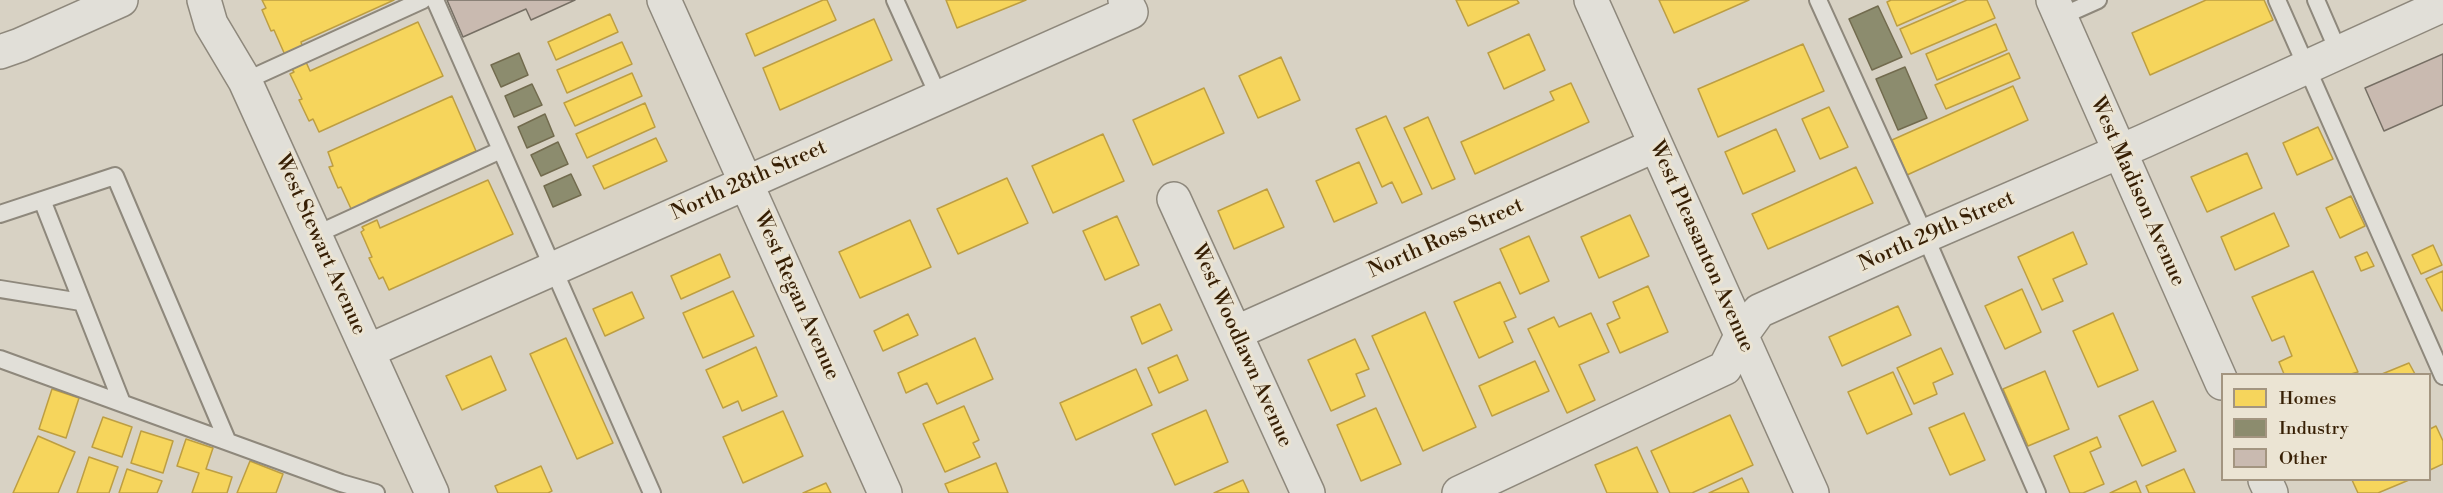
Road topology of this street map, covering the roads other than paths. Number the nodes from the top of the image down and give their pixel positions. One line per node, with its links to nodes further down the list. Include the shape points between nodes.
1 (121, 0): 15 (street)
2 (204, 0): 18 (street, West Stewart Avenue, via 212,24)
3 (423, 0): 18 (lane)
4 (435, 0): 21 (lane)
5 (664, 0): 23 (street, West Regan Avenue)
6 (895, 0): 19 (lane)
7 (1591, 0): 20 (street, West Pleasanton Avenue)
8 (1818, 0): 28 (lane)
9 (2098, 0): 14 (lane)
10 (2277, 0): 17 (lane)
11 (2316, 0): 16 (lane)
12 (2443, 5): 16 (street, North 29th Street)
13 (1128, 6): 19 (street, North 28th Street)
14 (2056, 8): 22 (street, West Madison Avenue)
15 (0, 52)
16 (2339, 53): 17 (street, North 29th Street)
17 (2308, 68): 22 (street, North 29th Street); 36 (lane)
18 (245, 81): 27 (street, West Stewart Avenue)
19 (939, 97): 23 (street, North 28th Street)
20 (1656, 145): 32 (street, North Ross Street); 33 (street, West Pleasanton Avenue)
21 (501, 150): 27 (lane); 29 (lane)
22 (2120, 152): 28 (street, North 29th Street); 37 (street, West Madison Avenue)
23 (746, 183): 29 (street, North 28th Street); 43 (street, West Regan Avenue)
24 (1174, 199): 32 (street, West Woodlawn Avenue)
25 (42, 200): 26 (lane); 31 (lane); 39 (lane, via 115,176)
26 (0, 214)
27 (315, 235): 34 (street, West Stewart Avenue)
28 (1925, 236): 33 (street, North 29th Street, via 1759,311); 47 (lane)
29 (553, 268): 34 (street, North 28th Street); 42 (lane)
30 (0, 289): 31 (lane)
31 (81, 302): 38 (lane)
32 (1235, 333): 44 (street, West Woodlawn Avenue)
33 (1741, 336): 45 (street, North 29th Street, via 1725,368); 46 (street, West Pleasanton Avenue)
34 (368, 351): 41 (street, West Stewart Avenue)
35 (0, 359): 38 (lane)
36 (2443, 376)
37 (2221, 379)
38 (122, 403): 39 (lane)
39 (227, 440): 40 (lane)
40 (376, 493)
41 (432, 493)
42 (652, 493)
43 (885, 493)
44 (1308, 493)
45 (1460, 493)
46 (1812, 493)
47 (2037, 493)

